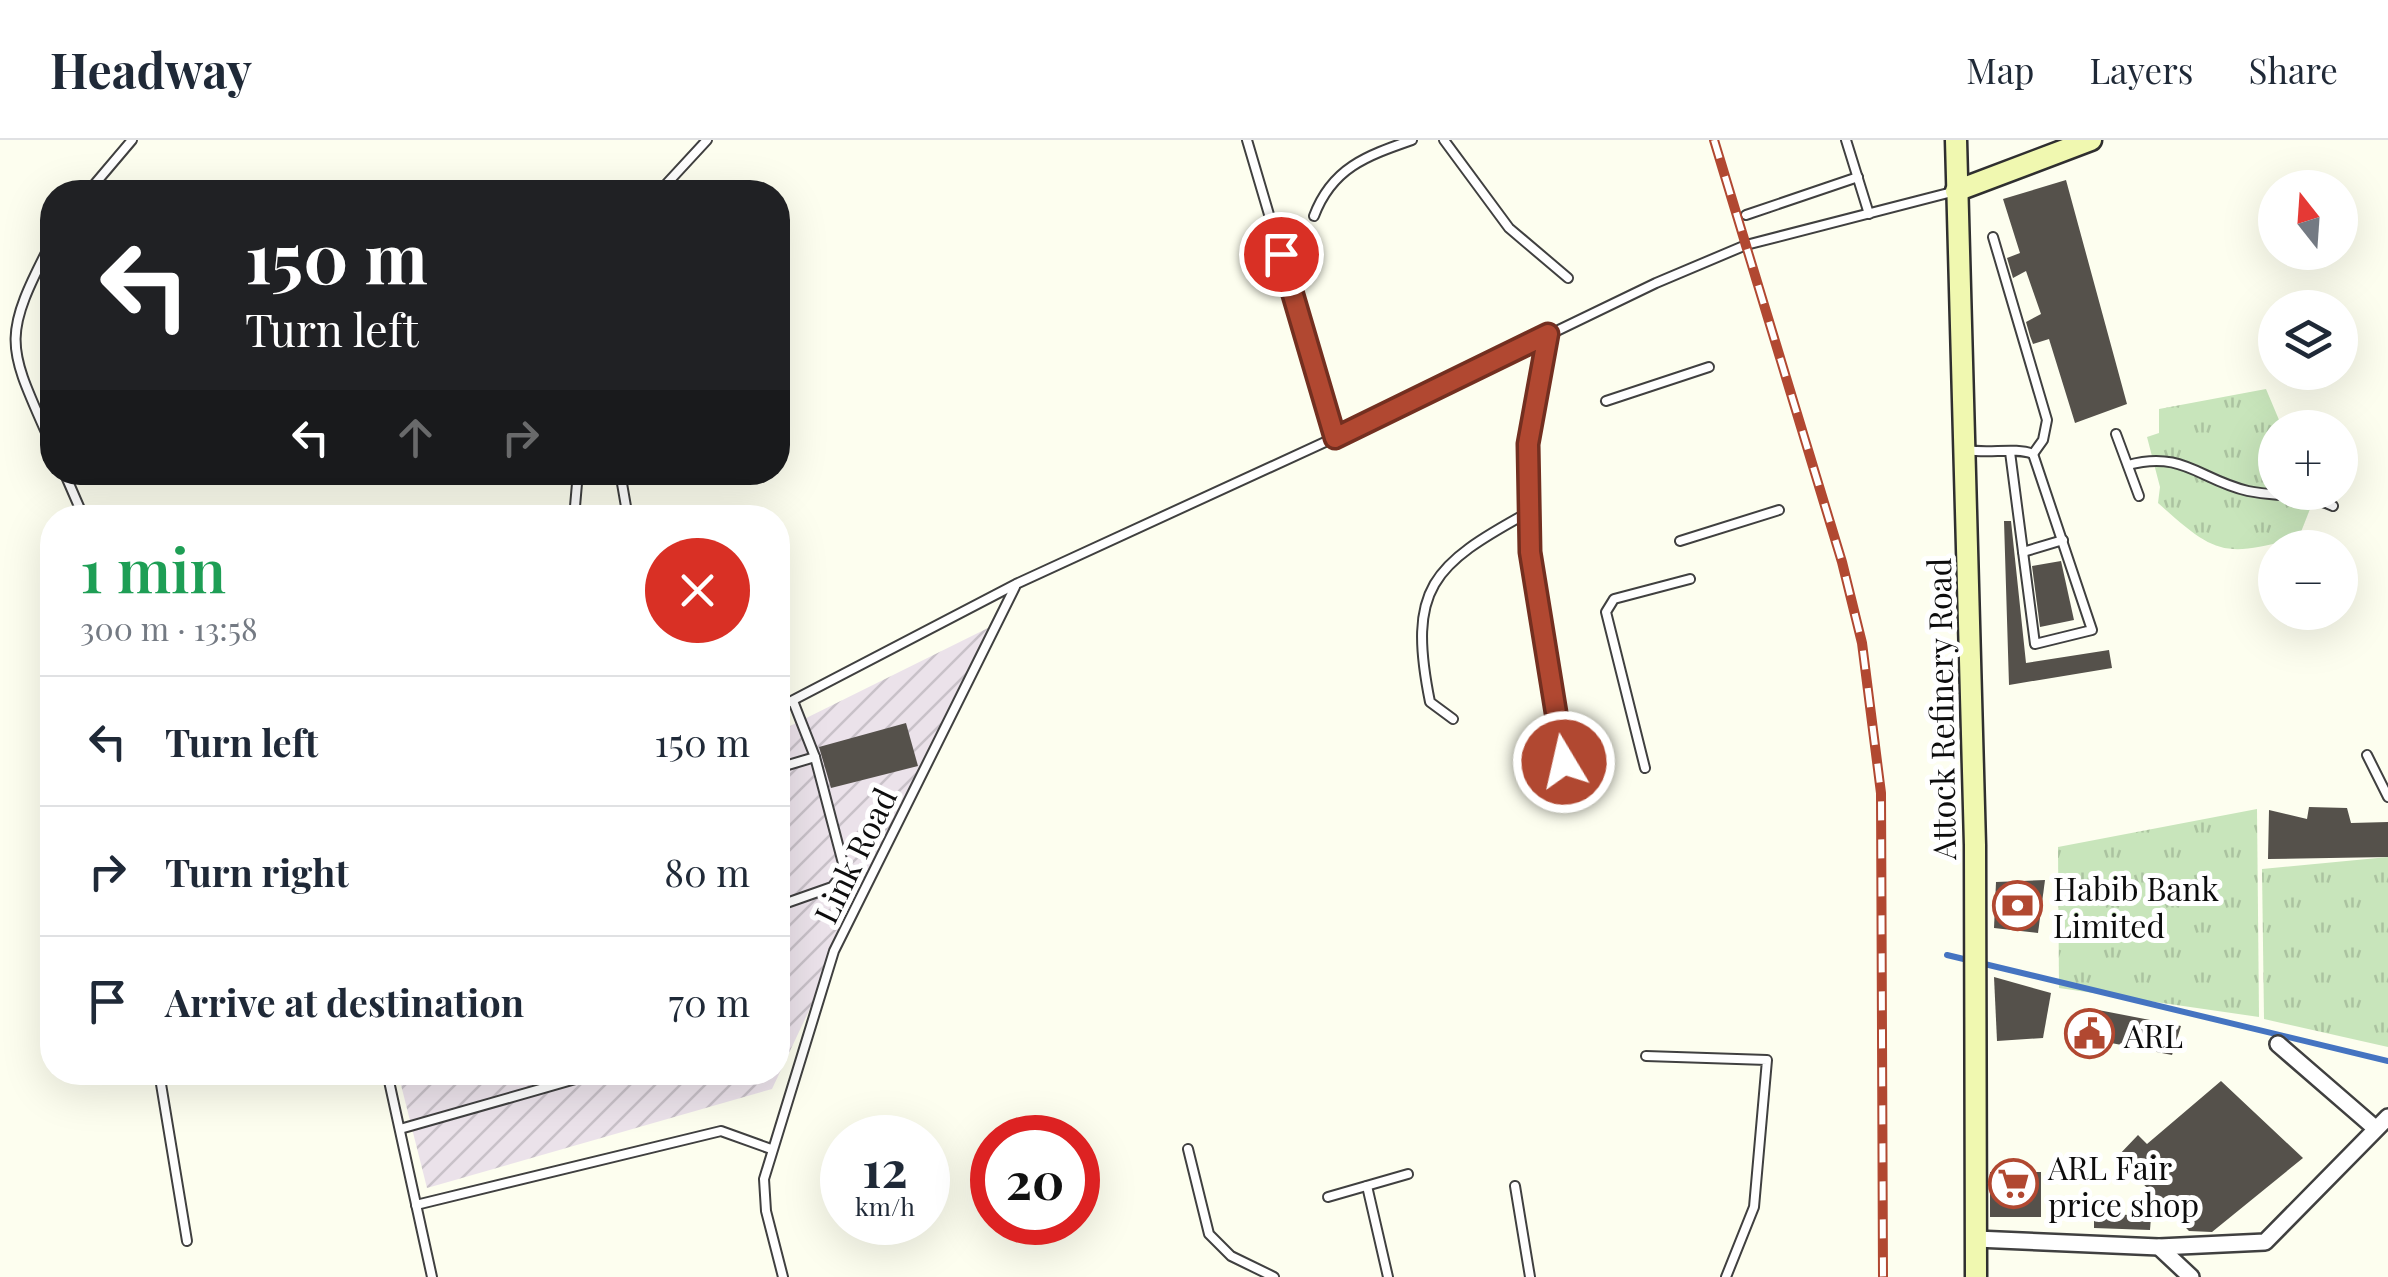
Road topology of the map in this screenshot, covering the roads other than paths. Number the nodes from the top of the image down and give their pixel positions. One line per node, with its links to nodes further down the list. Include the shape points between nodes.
1 (132, 140): 10 (lane)
2 (707, 140): 11 (lane)
3 (1247, 140): 24 (lane)
4 (1412, 140): 15 (lane, via 1352,163 1324,189)
5 (1444, 140): 18 (lane, via 1509,228)
6 (1846, 140): 9 (lane)
7 (1956, 140): 12 (street, Attock Refinery Road)
8 (2090, 140): 12 (street)
9 (1858, 177): 13 (lane); 14 (lane)
10 (98, 180)
11 (670, 180)
12 (1956, 191): 13 (lane); 25 (street, Attock Refinery Road)
13 (1868, 214): 19 (lane, via 1746,245)
14 (1746, 215)
15 (1314, 216)
16 (1993, 237): 27 (lane, via 2046,420)
17 (40, 260): 22 (lane, via 9,322 11,353)
18 (1568, 278)
19 (1548, 334): 24 (lane); 32 (lane, via 1528,444)
20 (1709, 368): 21 (lane)
21 (1606, 400)
22 (40, 419)
23 (2116, 434): 28 (lane)
24 (1335, 438): 37 (lane)
25 (1963, 450): 26 (lane); 62 (street, Attock Refinery Road)
26 (2010, 452): 27 (lane); 35 (lane)
27 (2034, 454): 33 (lane)
28 (2128, 465): 29 (lane, via 2172,461); 30 (lane)
29 (2258, 491)
30 (2139, 496)
31 (1779, 510): 34 (lane)
32 (1529, 512): 40 (lane, via 1465,549 1440,574 1422,616 1418,644 1430,702); 43 (lane)
33 (2062, 540): 35 (lane); 35 (lane, via 2092,630 2035,644)
34 (1680, 541)
35 (2023, 552)
36 (1690, 579): 45 (lane, via 1614,599 1606,612)
37 (1016, 584): 38 (lane); 55 (lane, Link Road, via 834,951)
38 (793, 701): 39 (lane); 42 (lane)
39 (790, 702)
40 (1453, 719)
41 (2367, 755): 46 (lane)
42 (815, 758): 44 (lane); 47 (lane, via 844,871 832,888)
43 (1564, 762)
44 (790, 765)
45 (1645, 768)
46 (2388, 797)
47 (790, 902)
48 (2278, 1044): 53 (street)
49 (1646, 1056): 70 (lane, via 1767,1060 1754,1207)
50 (161, 1085): 63 (lane)
51 (390, 1085): 54 (lane)
52 (554, 1085): 54 (lane)
53 (2382, 1122): 64 (street, via 2265,1242)
54 (400, 1129): 61 (lane)
55 (771, 1149): 61 (lane, via 722,1131); 66 (lane, Link Road, via 766,1210)
56 (1188, 1149): 67 (lane, via 1210,1234 1230,1256)
57 (1408, 1174): 58 (lane)
58 (1367, 1186): 60 (lane); 68 (lane)
59 (1514, 1186): 69 (lane)
60 (1328, 1196)
61 (416, 1205): 65 (lane)
62 (1976, 1239): 64 (street); 71 (street, Attock Refinery Road)
63 (187, 1241)
64 (2159, 1247): 72 (street)
65 (432, 1277)
66 (783, 1277)
67 (1274, 1277)
68 (1388, 1277)
69 (1530, 1277)
70 (1726, 1277)
71 (1976, 1277)
72 (2191, 1277)

